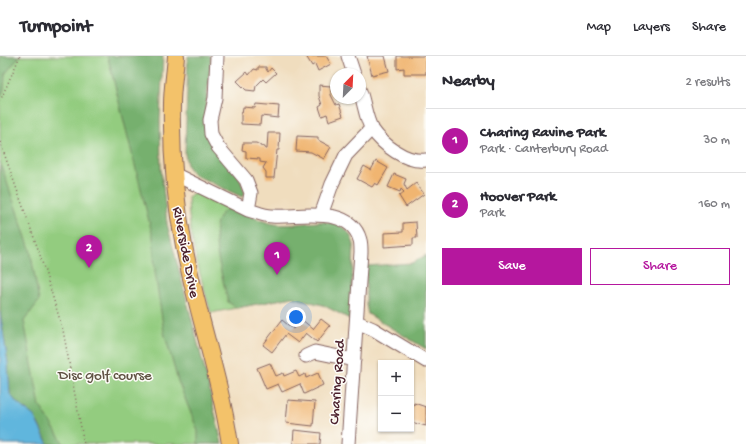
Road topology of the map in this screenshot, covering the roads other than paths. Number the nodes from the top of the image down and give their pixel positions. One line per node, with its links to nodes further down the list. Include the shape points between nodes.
1 (176, 56): 8 (main road, Riverside Drive, via 172,104)
2 (217, 56): 9 (street, via 210,120 211,134 218,147 246,180 251,193)
3 (348, 56): 4 (street)
4 (352, 68)
5 (364, 104): 6 (street)
6 (372, 128): 7 (street, via 399,154 420,161); 10 (street, via 346,156)
7 (426, 160)
8 (174, 174): 9 (street, Charing Road); 15 (main road, Riverside Drive, via 184,246 219,386)
9 (248, 210): 10 (street, Charing Road, via 271,216)
10 (321, 215): 11 (street, Charing Road, via 344,220 354,229 360,240 362,252)
11 (357, 322): 13 (street, Charing Road); 14 (street)
12 (306, 356): 13 (street, via 315,352)
13 (354, 360): 16 (street, Charing Road)
14 (426, 361)
15 (230, 444)
16 (348, 444)

